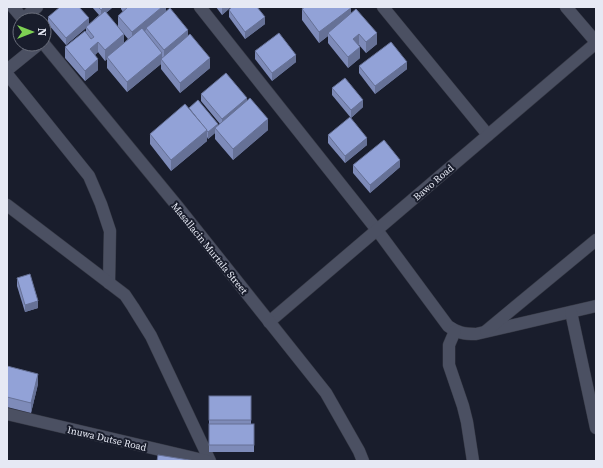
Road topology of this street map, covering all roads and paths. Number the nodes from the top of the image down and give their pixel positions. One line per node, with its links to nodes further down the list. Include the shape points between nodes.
1 (200, 7): 11 (street)
2 (383, 7): 9 (street)
3 (566, 7): 4 (street)
4 (596, 43): 9 (street, Bawo Road)
5 (29, 52): 7 (street)
6 (51, 52): 16 (street, Masallacin Murtala Street)
7 (7, 70)
8 (7, 74): 13 (street, via 89,176 110,231)
9 (488, 135): 11 (street, Bawo Road)
10 (7, 205): 13 (street)
11 (377, 230): 16 (street, Bawo Road); 17 (street, via 448,326)
12 (596, 240): 18 (street)
13 (109, 283): 21 (street, via 125,295 151,336)
14 (596, 306): 15 (street)
15 (571, 312): 18 (street); 20 (street)
16 (269, 322): 22 (street, Masallacin Murtala Street, via 326,393)
17 (455, 331): 18 (street, via 465,334); 23 (street, via 449,345 449,365 463,406)
18 (484, 332)
19 (7, 414): 21 (street, Inuwa Dutse Road)
20 (596, 428)
21 (209, 461)
22 (363, 461)
23 (473, 461)

